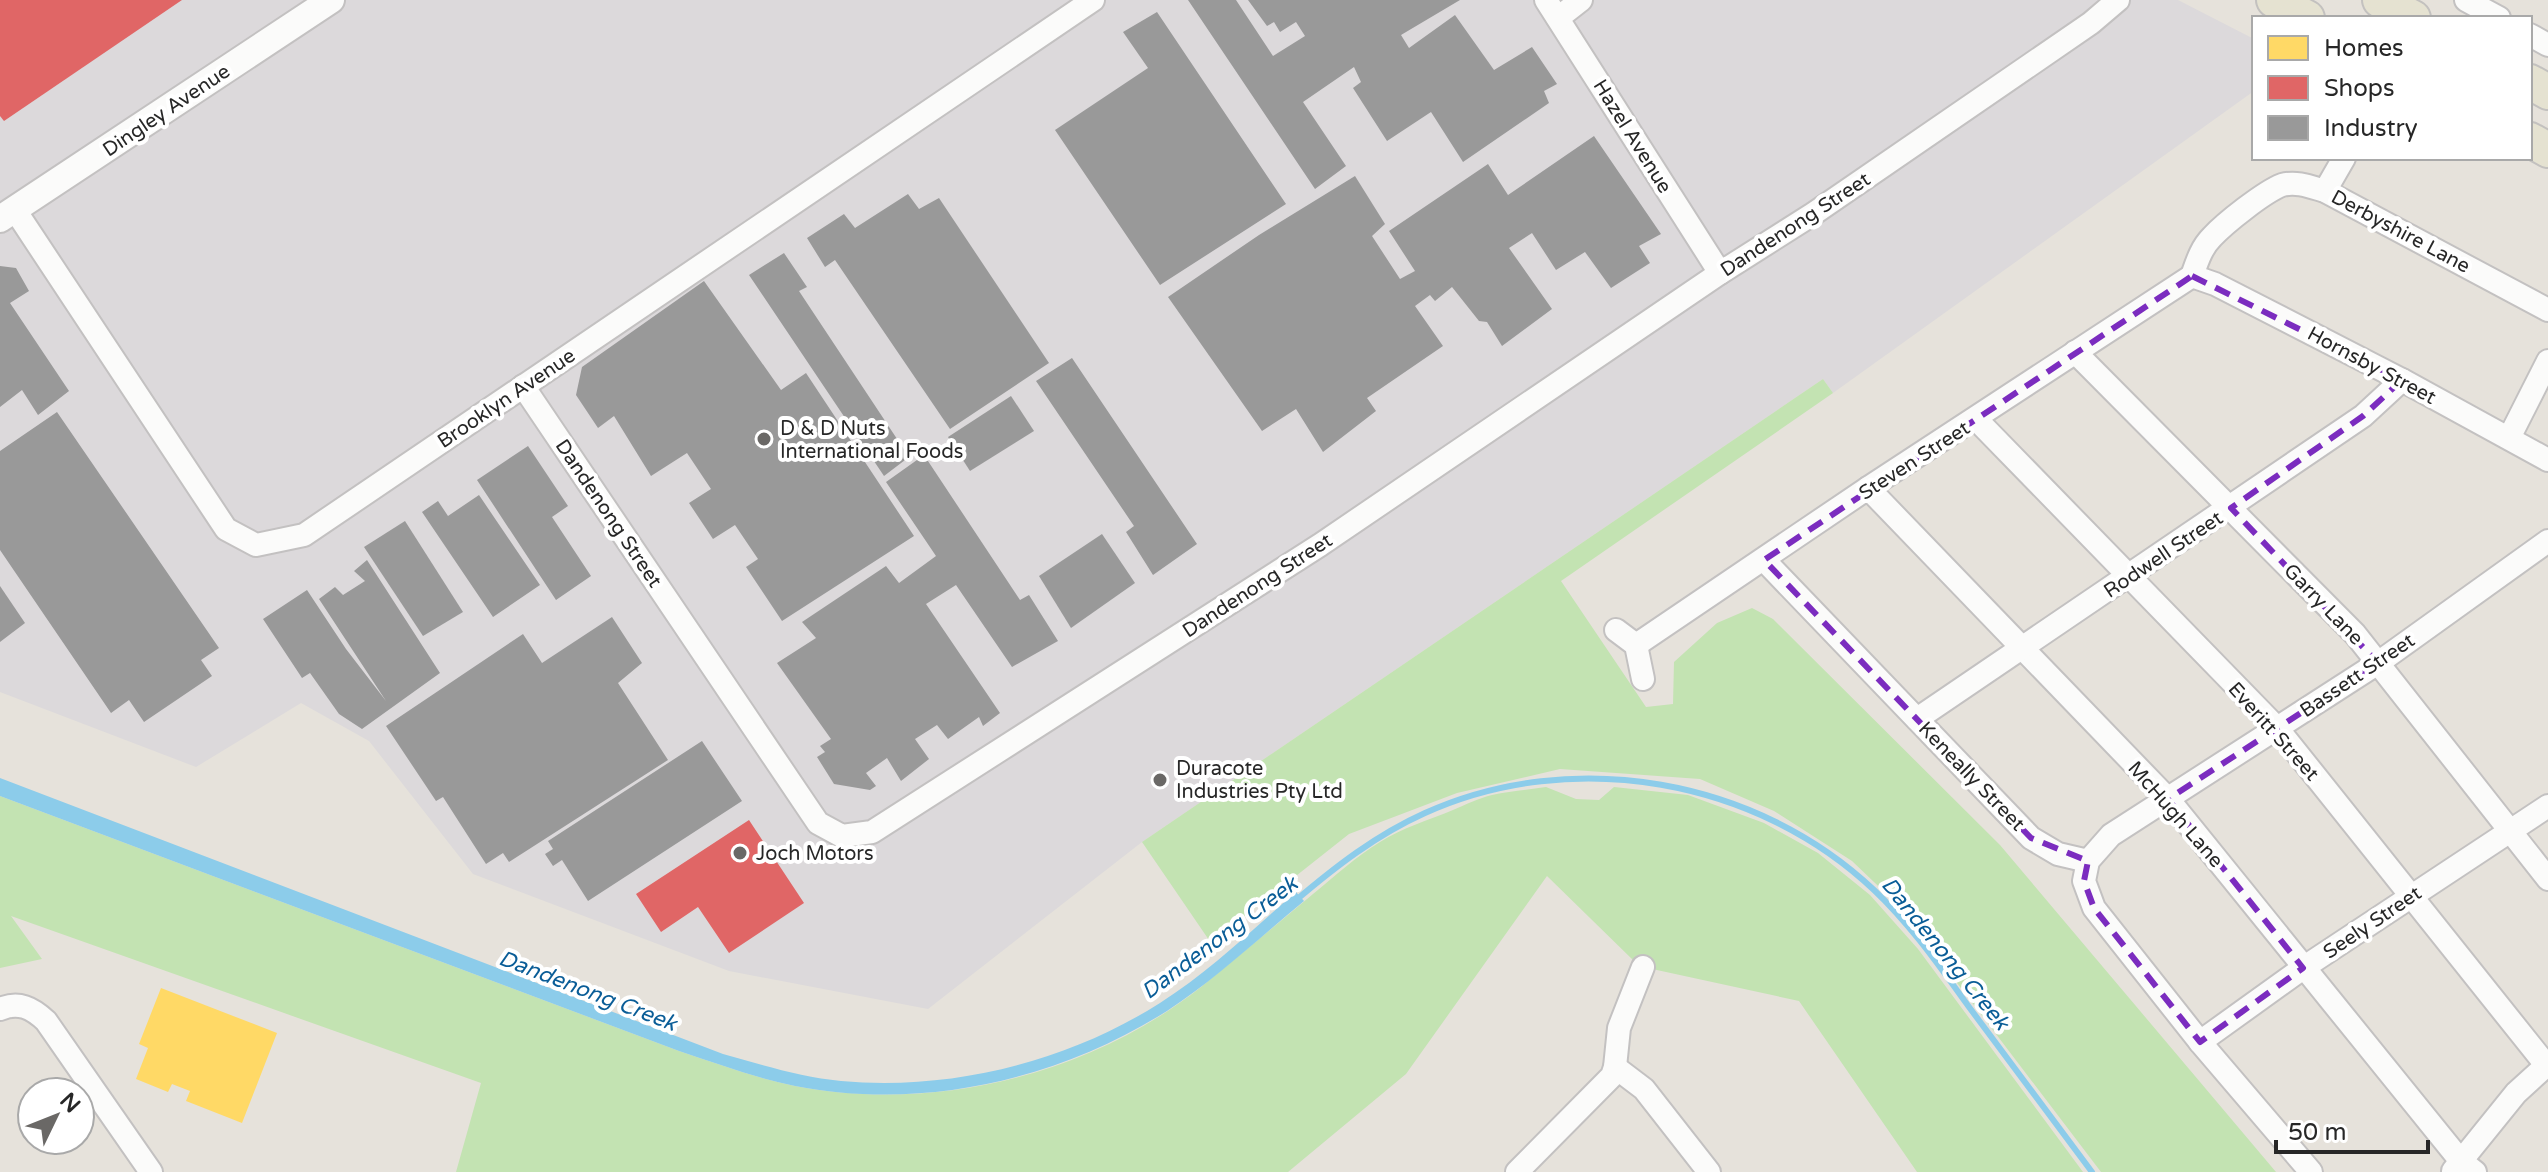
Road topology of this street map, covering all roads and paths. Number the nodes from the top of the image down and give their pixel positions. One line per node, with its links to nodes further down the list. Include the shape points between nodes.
1 (331, 0): 14 (street, Dingley Avenue)
2 (1093, 0): 21 (street, Brooklyn Avenue)
3 (1581, 0): 8 (street)
4 (2118, 0): 15 (street, Dandenong Street, via 1990,93)
5 (2274, 0): 9 (main road)
6 (2380, 0): 10 (main road)
7 (2466, 0): 11 (street)
8 (1552, 9): 15 (street, Hazel Avenue)
9 (2303, 16)
10 (2409, 16)
11 (2495, 16)
12 (2343, 160): 13 (street)
13 (2325, 191): 16 (street, Derbyshire Lane, via 2299,183 2283,185 2257,200 2211,238); 17 (street, Derbyshire Lane)
14 (7, 215): 21 (street, Brooklyn Avenue, via 226,529 256,545 304,535)
15 (1720, 273): 21 (street, Dandenong Street, via 1320,545 872,832 842,836 818,823)
16 (2192, 276): 18 (street, Steven Street); 20 (street, Hornsby Street)
17 (2548, 310)
18 (2075, 352): 22 (street, Steven Street); 26 (street, Garry Lane)
19 (2548, 361): 23 (street)
20 (2402, 380): 23 (street, Hornsby Street); 26 (street, Rodwell Street, via 2363,416)
21 (523, 386)
22 (1976, 419): 25 (street, Steven Street); 29 (street, Everitt Street)
23 (2509, 438): 24 (street, Hornsby Street)
24 (2548, 460)
25 (1868, 488): 28 (street, Steven Street); 32 (street, McHugh Lane)
26 (2231, 508): 29 (street, Rodwell Street); 33 (street, Garry Lane)
27 (2548, 541): 33 (street, Bassett Street)
28 (1764, 560): 31 (street, Steven Street); 35 (street, Keneally Street)
29 (2129, 577): 32 (street, Rodwell Street); 36 (street, Everitt Street)
30 (1616, 630): 31 (street)
31 (1636, 645): 34 (street)
32 (2021, 649): 35 (street, Rodwell Street); 37 (street, McHugh Lane)
33 (2378, 663): 36 (street, Bassett Street); 39 (street, Garry Lane)
34 (1643, 679)
35 (1917, 719): 40 (street, Keneally Street, via 2031,838 2058,854)
36 (2277, 728): 37 (street, Bassett Street); 42 (street, Everitt Street)
37 (2168, 799): 40 (street, Bassett Street, via 2111,835); 44 (street, McHugh Lane)
38 (2548, 806): 39 (street, Seely Street)
39 (2510, 832): 41 (street, Garry Lane); 42 (street, Seely Street)
40 (2088, 861): 46 (street, via 2084,881 2094,908)
41 (2548, 879)
42 (2411, 896): 44 (street, Seely Street); 47 (street, Everitt Street)
43 (1643, 967): 48 (street, via 1619,1028)
44 (2303, 968): 46 (street, Seely Street); 49 (street, McHugh Lane)
45 (11, 1007): 50 (street, via 36,1012 57,1034)
46 (2200, 1042): 53 (street)
47 (2547, 1064): 49 (street, via 2516,1093)
48 (1615, 1067): 51 (street, via 1607,1083); 52 (street, via 1644,1089)
49 (2463, 1168)
50 (151, 1172)
51 (1517, 1172)
52 (1709, 1172)
53 (2311, 1172)

